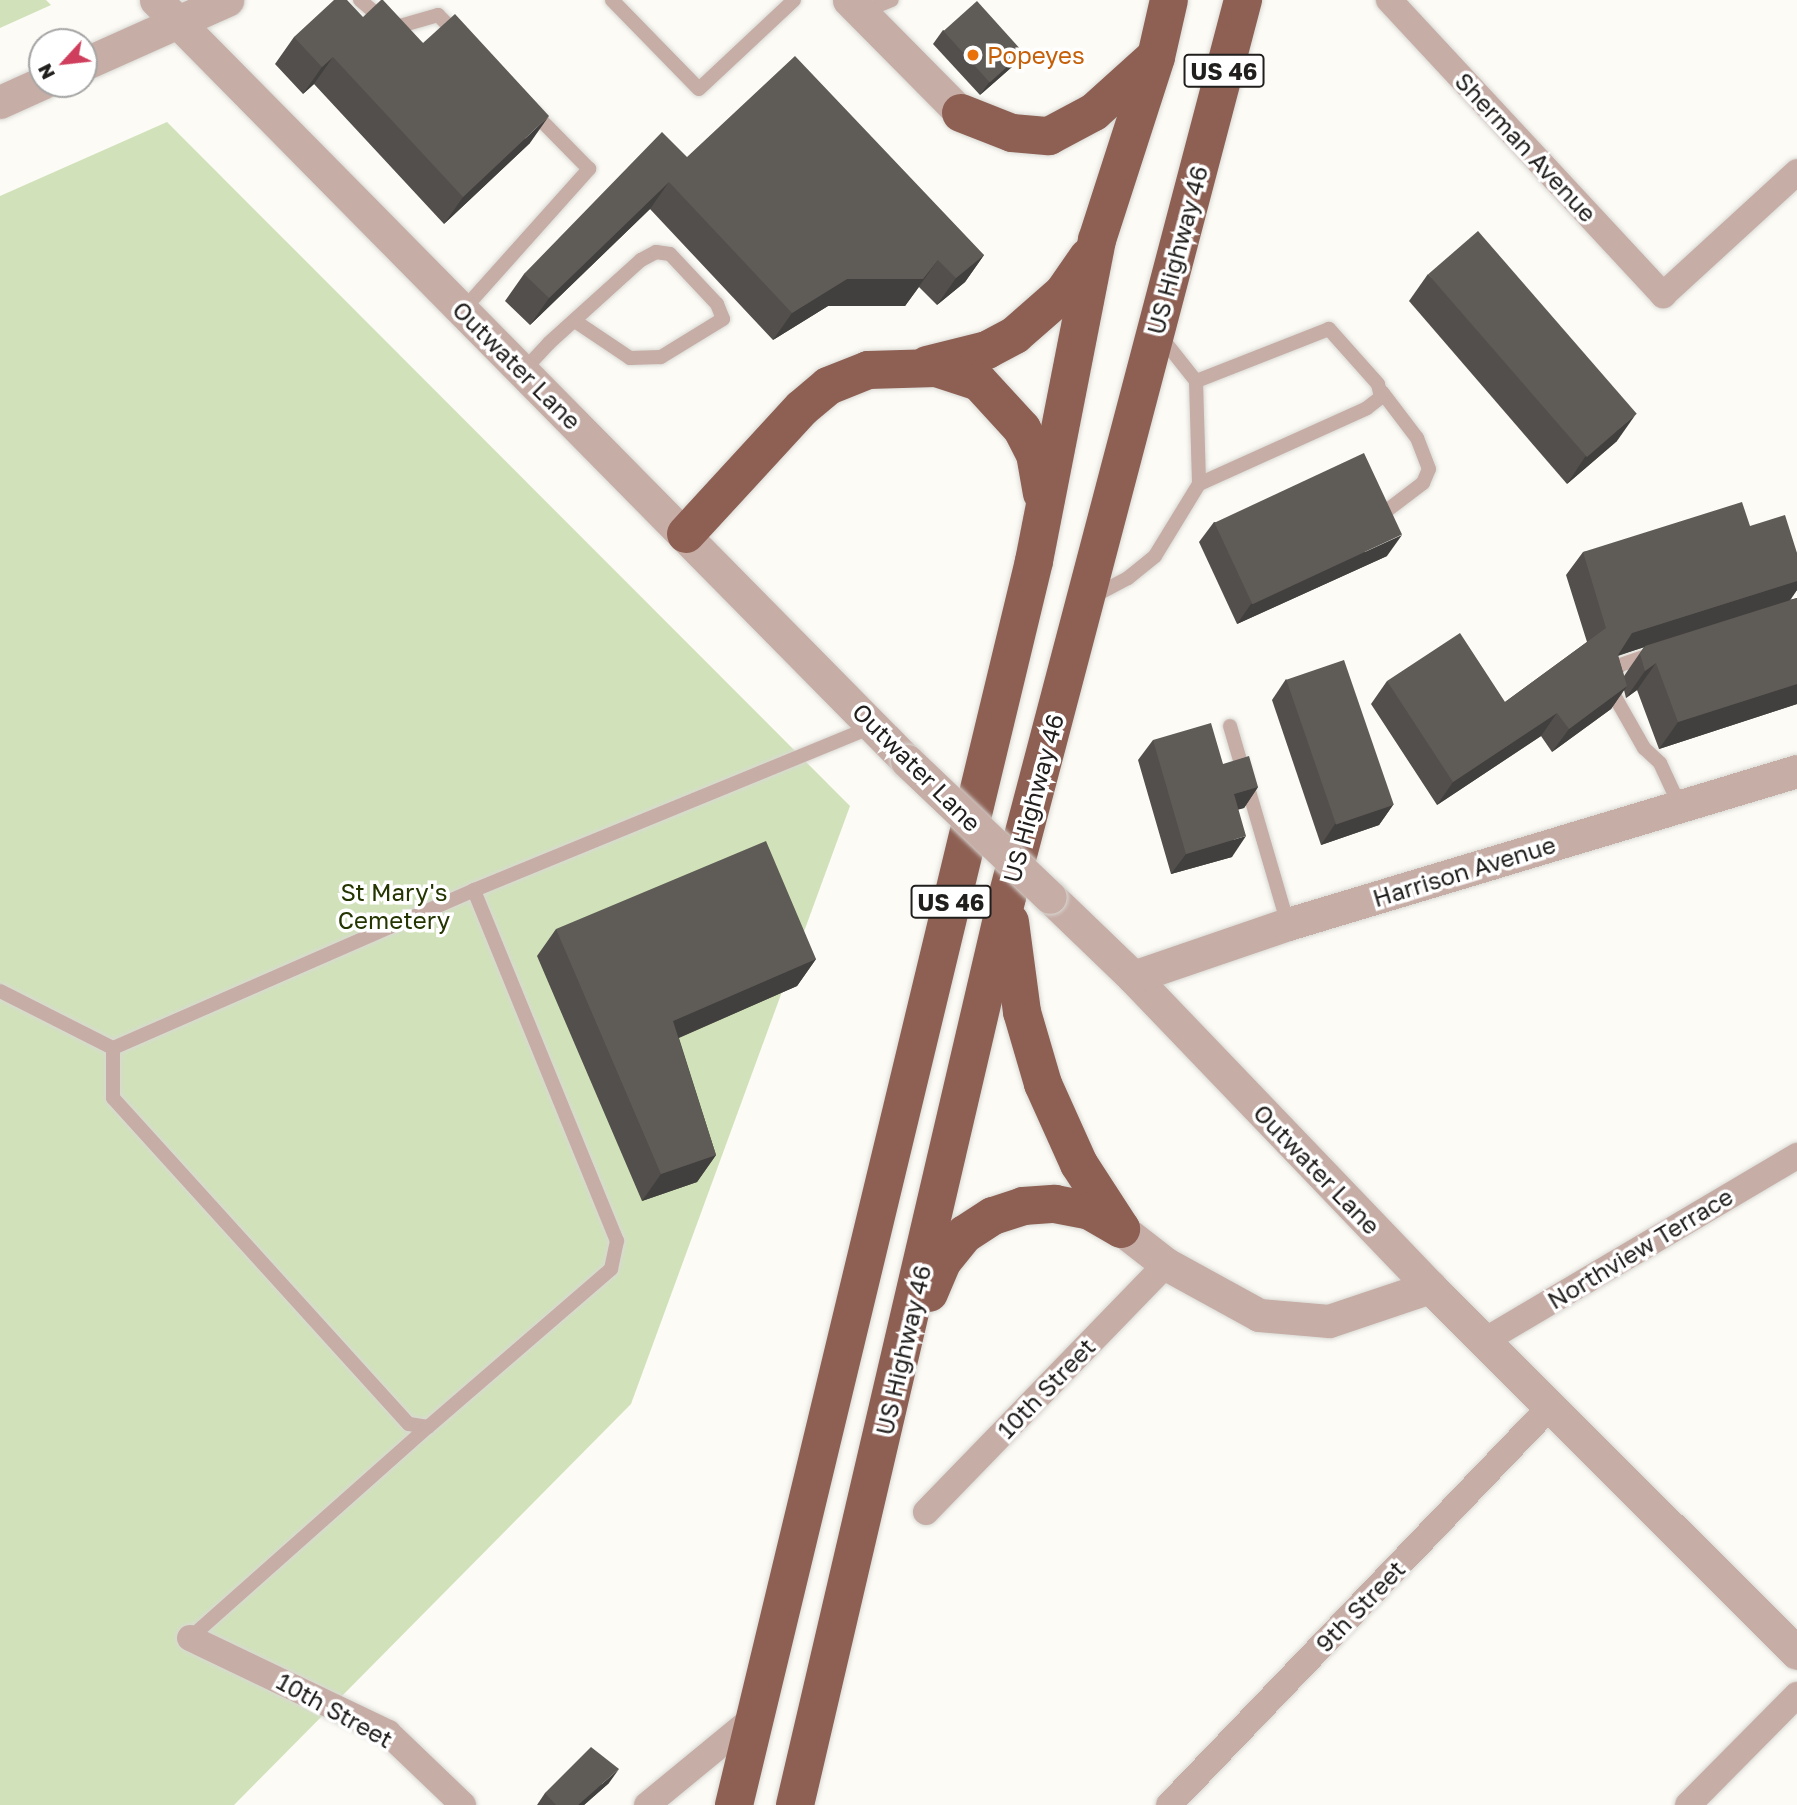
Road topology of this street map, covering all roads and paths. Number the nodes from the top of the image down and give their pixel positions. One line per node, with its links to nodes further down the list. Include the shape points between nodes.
1 (227, 0): 10 (street)
2 (360, 0): 11 (lane, via 393,28 438,15)
3 (612, 0): 4 (lane, via 699,89)
4 (794, 0)
5 (892, 0): 9 (lane)
6 (1169, 0): 13 (highway, US 46)
7 (1242, 0): 22 (highway, US Highway 46 / US 46)
8 (1389, 0): 18 (street, Sherman Avenue, via 1663,295)
9 (855, 6): 17 (street)
10 (167, 10): 12 (street); 20 (street, Outwater Lane)
11 (466, 44)
12 (98, 55)
13 (1156, 57): 17 (highway, via 1094,113 1049,136 1012,134); 19 (highway, US 46)
14 (28, 89): 16 (street)
15 (523, 101): 20 (lane, via 589,169)
16 (0, 102)
17 (961, 113)
18 (1797, 172)
19 (1097, 240): 23 (highway, via 1063,293 1014,335 962,358); 30 (highway, US 46)
20 (462, 311): 24 (street, Outwater Lane)
21 (575, 321): 21 (lane, via 641,260 656,252 670,254 717,304 723,319 661,357 631,358); 24 (lane)
22 (1156, 331): 25 (lane); 31 (highway, US Highway 46 / US 46)
23 (911, 368): 29 (highway, via 868,370 828,386); 30 (highway, via 953,370 979,382 1022,429 1042,480)
24 (523, 371): 29 (street, Outwater Lane)
25 (1196, 382): 26 (lane, via 1329,329); 27 (lane)
26 (1382, 392): 27 (lane, via 1367,408); 28 (lane, via 1417,438 1430,469 1423,483)
27 (1199, 484): 31 (lane, via 1155,556 1128,578)
28 (1381, 514)
29 (686, 534): 33 (street, Outwater Lane)
30 (1034, 561): 55 (highway, US 46)
31 (1085, 601): 38 (highway, US Highway 46 / US 46)
32 (1669, 648): 36 (lane, via 1620,666 1611,679 1621,707 1644,748 1660,763)
33 (875, 726): 37 (lane); 40 (street, Outwater Lane, bridge)
34 (1230, 726): 39 (lane)
35 (1797, 771): 36 (street, Harrison Avenue)
36 (1681, 806): 39 (street, Harrison Avenue)
37 (474, 890): 42 (lane); 50 (lane, via 617,1241 611,1269)
38 (1007, 897): 44 (highway, via 1022,1012 1043,1084 1079,1164); 48 (highway, US Highway 46 / US 46)
39 (1288, 924): 40 (street, Harrison Avenue)
40 (1133, 977): 46 (street, Outwater Lane)
41 (0, 990): 42 (lane)
42 (113, 1048): 50 (lane, via 113,1098 409,1424)
43 (1797, 1156): 47 (street, Northview Terrace)
44 (1121, 1229): 45 (street); 48 (highway, via 1090,1211 1055,1203 1023,1206 993,1216 965,1234 942,1262)
45 (1166, 1264): 46 (street, via 1259,1315 1329,1321); 51 (street, 10th Street)
46 (1430, 1287): 47 (street, Outwater Lane)
47 (1484, 1341): 49 (street, Outwater Lane)
48 (901, 1360): 59 (highway, US Highway 46 / US 46)
49 (1550, 1407): 53 (street, Outwater Lane); 60 (street, 9th Street)
50 (428, 1427): 52 (lane)
51 (926, 1512)
52 (190, 1638): 56 (street, 10th Street, via 388,1733)
53 (1794, 1645)
54 (1797, 1695): 61 (street)
55 (754, 1717): 57 (street); 58 (highway, US 46)
56 (463, 1805)
57 (647, 1805)
58 (734, 1805)
59 (795, 1805)
60 (1169, 1805)
61 (1688, 1805)

